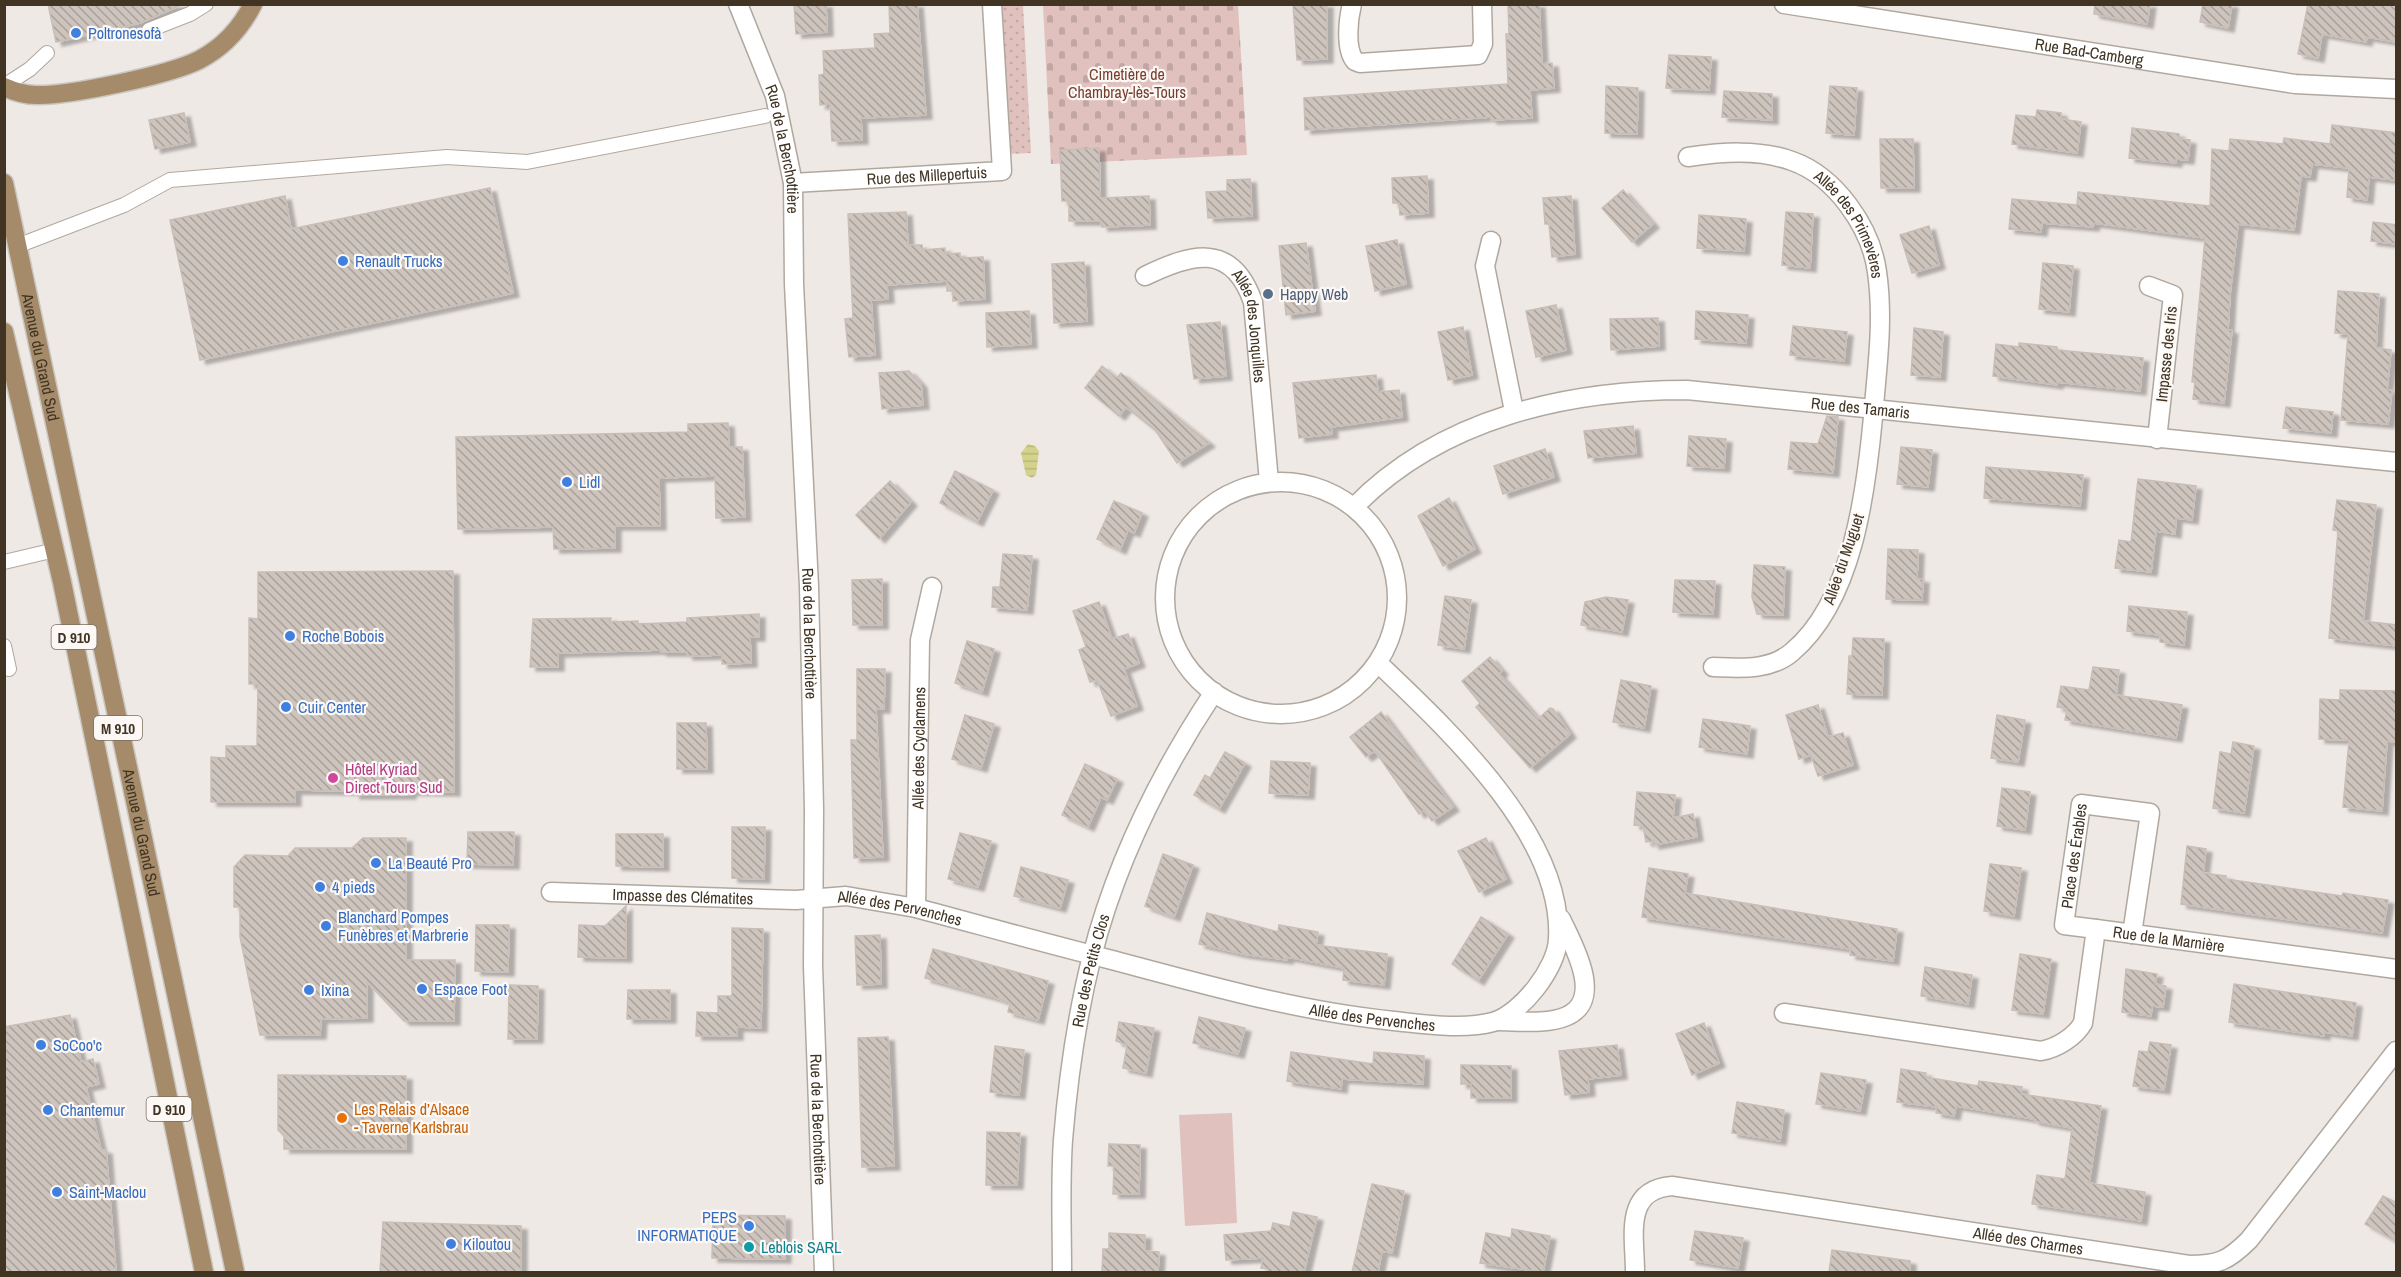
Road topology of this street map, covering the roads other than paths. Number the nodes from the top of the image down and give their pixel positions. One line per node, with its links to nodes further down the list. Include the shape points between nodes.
1 (207, 4): 8 (lane)
2 (253, 4): 10 (main road, via 235,32 218,48 198,61 172,70 50,95 17,93)
3 (738, 4): 15 (street, Rue de la Berchottière, via 775,96)
4 (992, 4): 15 (street, Rue des Millepertuis, via 1002,171)
5 (1352, 4): 6 (street, via 1351,55 1360,63 1478,55 1483,44)
6 (1482, 4)
7 (1784, 4): 11 (street, Rue Bad-Camberg, via 2295,84)
8 (149, 30)
9 (47, 53): 10 (lane)
10 (4, 87)
11 (2397, 89)
12 (765, 116): 17 (lane, via 527,162 447,157 170,180 124,205)
13 (1688, 157): 21 (street, Allée des Primevères, via 1731,152 1793,161 1828,184 1852,211 1871,249 1880,298)
14 (4, 183): 17 (main road, Avenue du Grand Sud / M 910)
15 (793, 183): 36 (street, Rue de la Berchottière, via 809,586)
16 (1491, 241): 22 (street, via 1485,266)
17 (17, 246): 47 (main road, Avenue du Grand Sud / M 910)
18 (1145, 276): 25 (street, Allée des Jonquilles, via 1175,261 1204,256 1229,265 1248,287 1253,302)
19 (2149, 286): 23 (street, Impasse des Iris, via 2173,295)
20 (6, 341): 27 (main road, Avenue du Grand Sud / D 910)
21 (1873, 409): 22 (street, Rue des Tamaris, via 1687,390 1634,390 1559,400); 23 (street, Rue des Tamaris); 32 (street, Allée du Muguet, via 1860,512 1825,612 1807,638 1790,654 1771,664)
22 (1514, 411): 26 (street, Rue des Tamaris, via 1423,452 1390,472)
23 (2157, 439): 24 (street, Rue des Tamaris)
24 (2397, 462)
25 (1269, 482): 26 (street, via 1297,482 1324,489); 34 (street, via 1236,490 1207,507 1184,533 1169,563 1164,597 1169,630 1183,661)
26 (1354, 507): 31 (street, via 1374,526 1391,557 1399,590 1396,625)
27 (55, 550): 28 (lane); 46 (main road, Avenue du Grand Sud / D 910)
28 (4, 562)
29 (932, 587): 37 (street, Allée des Cyclamens, via 920,640)
30 (4, 646): 33 (lane)
31 (1377, 663): 34 (street, via 1361,683 1333,703 1301,713 1267,714 1234,705); 38 (street, via 1437,720 1518,817 1554,889)
32 (1713, 667)
33 (9, 669)
34 (1214, 692): 41 (street, Rue des Petits Clos, via 1154,794 1123,864)
35 (551, 892): 36 (street, Impasse des Clématites)
36 (814, 898): 37 (street, Allée des Pervenches, via 861,897); 48 (street, Rue de la Berchottière)
37 (916, 908): 41 (street, Allée des Pervenches)
38 (1560, 915): 44 (street, via 1558,945 1544,979 1511,1012); 44 (street, Allée des Pervenches, via 1585,977 1584,994 1578,1006 1568,1016 1548,1021)
39 (2096, 929): 40 (street, Rue de la Marnière); 40 (street, Place des Érables, via 2064,925 2081,804 2150,813); 43 (street, Rue de la Marnière, via 2083,1023 2053,1049 2042,1051)
40 (2132, 934): 42 (street, Rue de la Marnière)
41 (1092, 956): 44 (street, Allée des Pervenches, via 1281,1005 1425,1024); 49 (street, Rue des Petits Clos, via 1063,1141)
42 (2397, 969)
43 (1784, 1013)
44 (1495, 1021)
45 (2397, 1051): 50 (street, Allée des Charmes, via 2250,1240 2232,1258 2212,1266 2188,1266 1672,1186 1655,1188 1638,1204)
46 (204, 1272)
47 (235, 1272)
48 (824, 1272)
49 (1062, 1272)
50 (1635, 1272)

